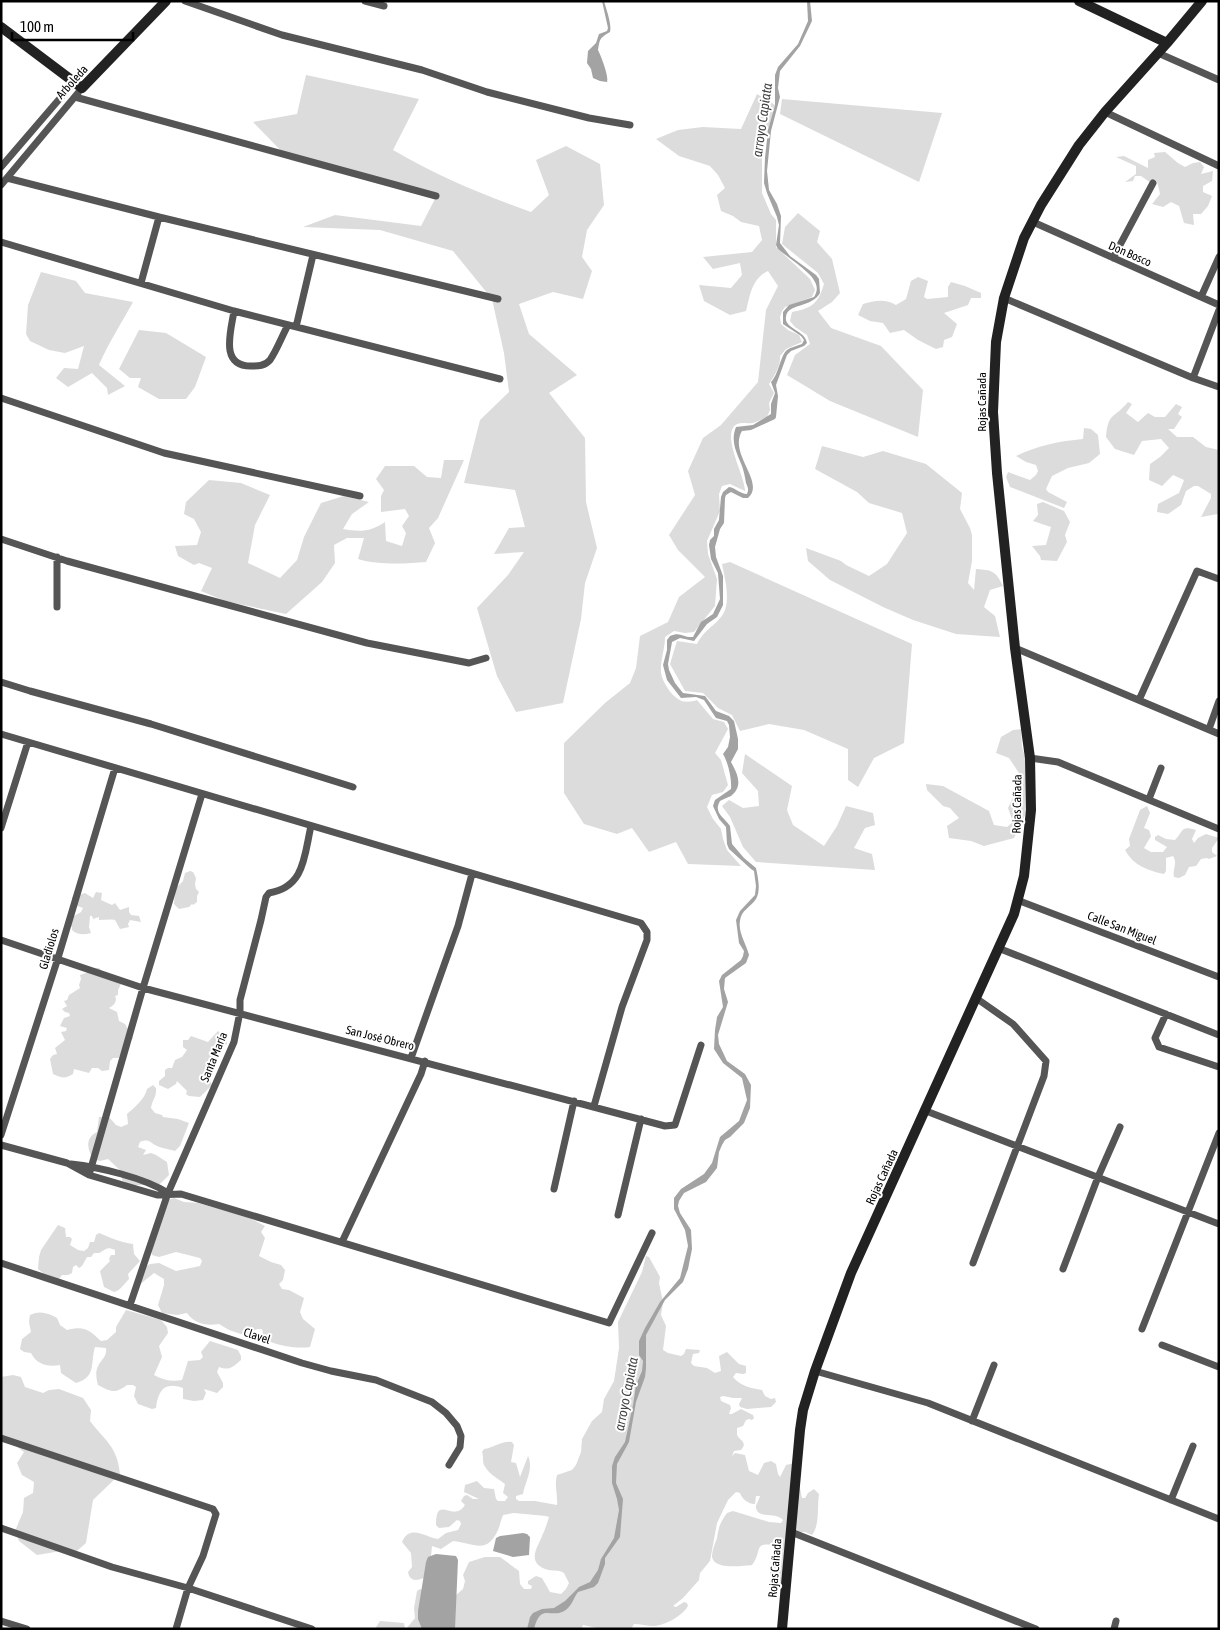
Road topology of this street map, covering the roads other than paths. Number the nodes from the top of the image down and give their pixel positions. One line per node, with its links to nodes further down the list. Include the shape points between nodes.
1 (166, 1): 11 (main road, Arboleda)
2 (185, 1): 13 (street, via 282,35 422,70 524,102)
3 (365, 1): 6 (street)
4 (1079, 1): 8 (main road)
5 (1202, 1): 8 (main road, Rojas Cañada)
6 (384, 6)
7 (1, 27): 11 (main road)
8 (1167, 43): 9 (main road, Rojas Cañada)
9 (1158, 53): 10 (street); 12 (main road, Rojas Cañada)
10 (1219, 80)
11 (77, 89): 15 (street, Arboleda); 16 (street, Arboleda); 19 (street)
12 (1105, 112): 14 (street); 21 (main road, Rojas Cañada, via 1079,145)
13 (630, 125)
14 (1219, 166)
15 (1, 167)
16 (6, 178): 18 (street, Arboleda); 20 (street)
17 (1153, 183): 25 (street)
18 (1, 185)
19 (436, 196)
20 (159, 218): 23 (street); 26 (street)
21 (1033, 222): 25 (street, Don Bosco); 28 (main road, Rojas Cañada, via 1021,245)
22 (1, 242): 26 (street)
23 (313, 255): 29 (street); 34 (street)
24 (1219, 257): 27 (street)
25 (1113, 258): 27 (street, Don Bosco)
26 (141, 283): 32 (street)
27 (1200, 297): 30 (street, Don Bosco)
28 (1004, 298): 35 (street); 44 (main road, Rojas Cañada, via 996,342 993,412)
29 (498, 299)
30 (1219, 305)
31 (1219, 310): 35 (street)
32 (234, 311): 33 (street); 33 (street, via 228,346 232,358 247,366 261,366 269,362)
33 (288, 325): 34 (street)
34 (296, 327): 36 (street)
35 (1192, 378): 37 (street)
36 (500, 379)
37 (1219, 386)
38 (1, 398): 39 (street, via 164,453)
39 (360, 496)
40 (1, 539): 41 (street)
41 (57, 557): 43 (street); 45 (street, via 367,643 469,663)
42 (1219, 580): 47 (street, via 1197,570)
43 (58, 607)
44 (1015, 648): 47 (street); 53 (main road, Rojas Cañada)
45 (486, 658)
46 (1, 682): 56 (street, via 151,724)
47 (1139, 700): 49 (street)
48 (1219, 701): 49 (street)
49 (1208, 729): 51 (street)
50 (1, 734): 52 (street)
51 (1219, 734)
52 (28, 742): 54 (street); 60 (street)
53 (1030, 758): 58 (street, via 1058,762); 63 (main road, Rojas Cañada, via 1031,810 1024,876)
54 (115, 768): 57 (street); 66 (street, Gladiolos)
55 (1162, 768): 58 (street)
56 (353, 787)
57 (202, 794): 59 (street); 68 (street)
58 (1149, 799): 61 (street)
59 (311, 826): 62 (street); 70 (street, Santa María, via 295,880 266,897 240,1000)
60 (1, 828)
61 (1219, 829)
62 (472, 874): 74 (street, via 458,926); 78 (street, via 641,923 647,932 648,940 622,1007)
63 (1017, 900): 65 (main road, Rojas Cañada); 67 (street, Calle San Miguel)
64 (1, 940): 66 (street, San José Obrero)
65 (998, 948): 69 (main road, Rojas Cañada); 71 (street)
66 (58, 958): 68 (street, San José Obrero); 83 (street, Gladiolos)
67 (1219, 977)
68 (143, 988): 70 (street, San José Obrero); 87 (street)
69 (976, 998): 79 (main road, Rojas Cañada); 85 (street, via 1012,1024 1046,1061 1044,1076)
70 (240, 1012): 74 (street, San José Obrero); 91 (street, Santa María, via 234,1042)
71 (1166, 1014): 72 (street); 76 (street, via 1155,1038 1159,1047)
72 (1219, 1035)
73 (701, 1045): 80 (street, San José Obrero, via 675,1125 665,1126)
74 (411, 1058): 75 (street, San José Obrero)
75 (425, 1061): 77 (street, San José Obrero); 96 (street)
76 (1219, 1067)
77 (574, 1101): 78 (street, San José Obrero); 90 (street)
78 (594, 1106): 80 (street, San José Obrero)
79 (926, 1111): 85 (street); 105 (main road, Rojas Cañada, via 851,1273)
80 (641, 1119): 93 (street)
81 (1120, 1126): 89 (street)
82 (1219, 1133): 92 (street)
83 (1, 1135)
84 (1, 1145): 86 (street)
85 (1017, 1146): 89 (street); 98 (street)
86 (67, 1163): 87 (street); 88 (street)
87 (91, 1166): 88 (street); 91 (street, via 157,1186)
88 (89, 1175): 91 (street, via 156,1195)
89 (1098, 1177): 92 (street); 99 (street)
90 (554, 1189)
91 (168, 1193): 96 (street, via 181,1194); 100 (street, Santa María)
92 (1188, 1212): 94 (street); 101 (street)
93 (618, 1215)
94 (1219, 1224)
95 (652, 1233): 96 (street, via 609,1323)
96 (342, 1242)
97 (1, 1263): 100 (street, Clavel)
98 (973, 1263)
99 (1063, 1269)
100 (130, 1305): 109 (street, Clavel, via 302,1363 376,1380 432,1402 446,1413 461,1436 460,1447)
101 (1142, 1329)
102 (1162, 1344): 104 (street)
103 (994, 1365): 106 (street)
104 (1219, 1367)
105 (815, 1371): 106 (street, via 928,1404); 113 (main road, Rojas Cañada, via 803,1410)
106 (972, 1421): 110 (street)
107 (1, 1438): 114 (street, via 213,1509 216,1519)
108 (1194, 1446): 110 (street)
109 (449, 1465)
110 (1171, 1500): 111 (street)
111 (1219, 1519)
112 (1, 1528): 114 (street, via 112,1567)
113 (791, 1532): 120 (main road, Rojas Cañada); 121 (street)
114 (188, 1588): 118 (street); 119 (street)
115 (1, 1621): 117 (street)
116 (1116, 1621): 122 (street)
117 (27, 1629)
118 (176, 1629)
119 (312, 1629)
120 (782, 1629)
121 (1036, 1629)
122 (1114, 1629)

